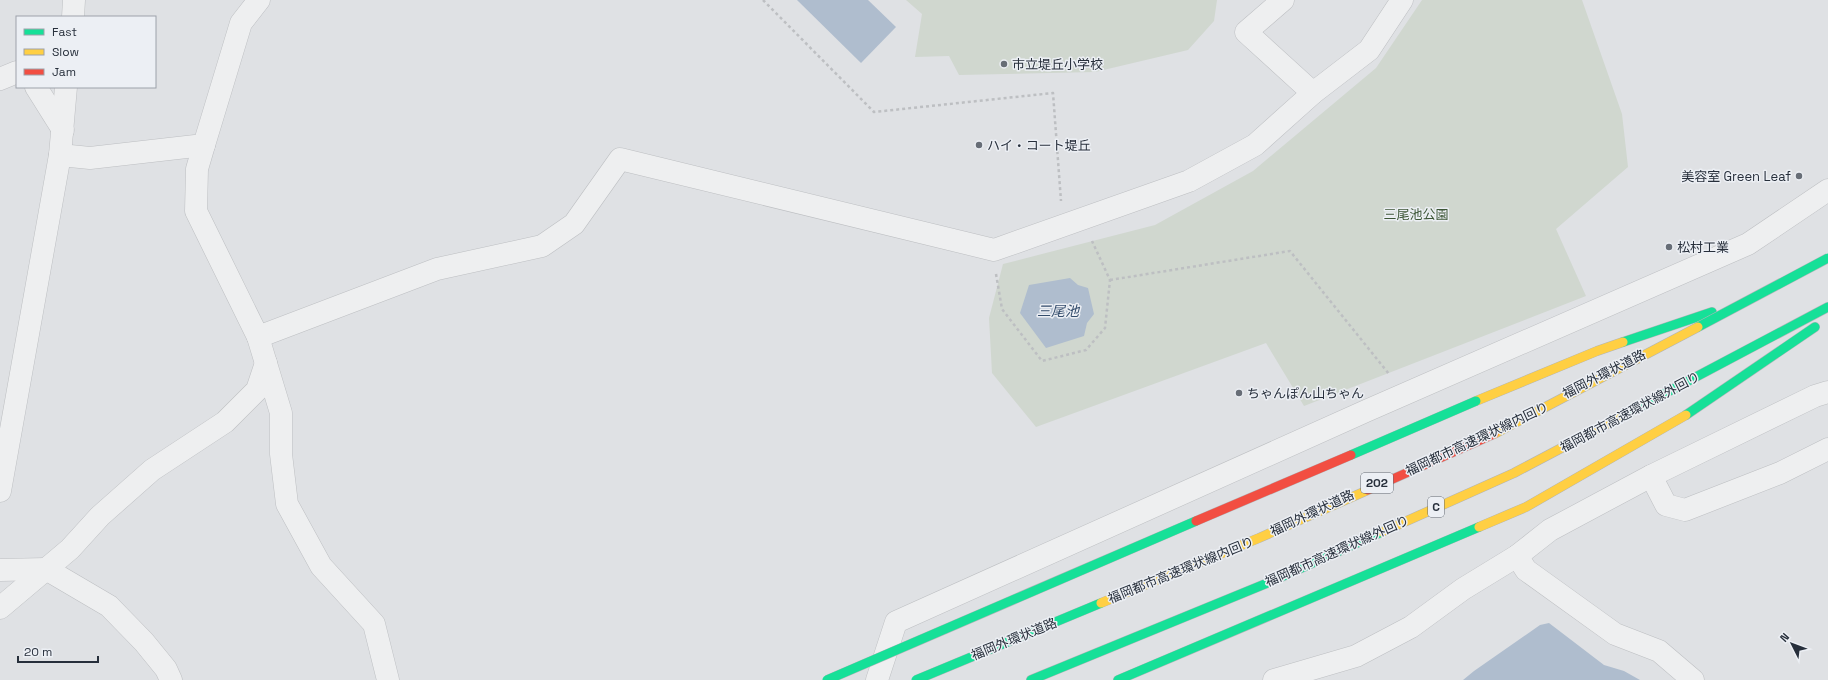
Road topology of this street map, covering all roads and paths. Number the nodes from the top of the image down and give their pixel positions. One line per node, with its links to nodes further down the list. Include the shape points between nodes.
1 (74, 0): 6 (street)
2 (259, 0): 13 (street, via 241,23)
3 (763, 0): 16 (path, via 874,112 1053,94)
4 (1283, 0): 11 (street, via 1246,32)
5 (1402, 0): 11 (street, via 1369,50)
6 (73, 16)
7 (16, 72): 8 (street)
8 (0, 79)
9 (37, 88): 12 (street)
10 (66, 88): 12 (street)
11 (1313, 93): 16 (street, via 1255,145 1196,177)
12 (63, 130): 14 (street)
13 (204, 145): 14 (street, via 90,158); 24 (street, via 197,169 196,210)
14 (60, 155): 30 (street)
15 (1828, 190): 38 (street, via 1748,244 1359,414 896,622)
16 (1072, 222): 17 (street); 19 (path)
17 (992, 250): 19 (path, via 1002,309 1042,361 1086,350 1105,328); 24 (street, via 620,159 574,224 542,246 437,269)
18 (1828, 257): 20 (highway, 福岡外環状道路 / 202); 40 (highway, 福岡都市高速環状線内回り, bridge, via 1496,433 1259,538)
19 (1110, 280): 26 (path, via 1290,251)
20 (1759, 296): 37 (highway, bridge, via 1597,351); 39 (highway, 福岡外環状道路 / 202, via 1522,416 1202,564)
21 (1828, 307): 41 (highway, 福岡都市高速環状線外回り / C, via 1514,473 1277,579)
22 (1828, 315): 42 (highway, via 1600,435 1456,506 1332,558 1190,624)
23 (1822, 322): 43 (highway, via 1695,410 1526,507)
24 (258, 337): 25 (street)
25 (266, 364): 32 (street, via 257,390 225,422 152,470); 36 (street, via 281,413 280,454 287,504 321,566 374,624)
26 (1393, 378)
27 (1828, 392): 29 (street)
28 (1828, 449): 29 (street, via 1780,473 1685,510 1666,505)
29 (1651, 476): 31 (street, via 1550,530)
30 (0, 491)
31 (1517, 556): 44 (street, via 1463,589 1411,627 1356,656); 45 (street, via 1526,570 1615,634 1659,651)
32 (46, 569): 33 (street); 34 (street); 35 (street, via 109,606 144,642 166,669)
33 (0, 570)
34 (0, 608)
35 (171, 680)
36 (388, 680)
37 (828, 680)
38 (877, 680)
39 (912, 680)
40 (916, 680)
41 (1031, 680)
42 (1049, 680)
43 (1118, 680)
44 (1274, 680)
45 (1693, 680)

